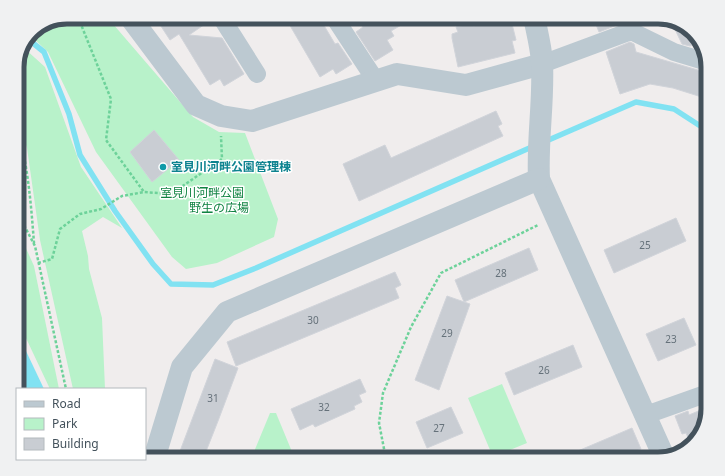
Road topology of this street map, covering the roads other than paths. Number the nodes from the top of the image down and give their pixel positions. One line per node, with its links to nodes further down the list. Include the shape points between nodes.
1 (135, 24): 8 (street, via 196,105 221,116 252,121)
2 (225, 24): 7 (street)
3 (339, 24): 8 (street)
4 (535, 24): 6 (street)
5 (700, 60): 6 (street, via 674,52 631,31)
6 (542, 64): 8 (street, via 466,85 397,74); 9 (street)
7 (257, 74)
8 (376, 81)
9 (538, 179): 11 (street); 12 (street, via 227,312 182,367)
10 (701, 395): 11 (street)
11 (646, 415): 13 (street)
12 (156, 452)
13 (662, 452)

